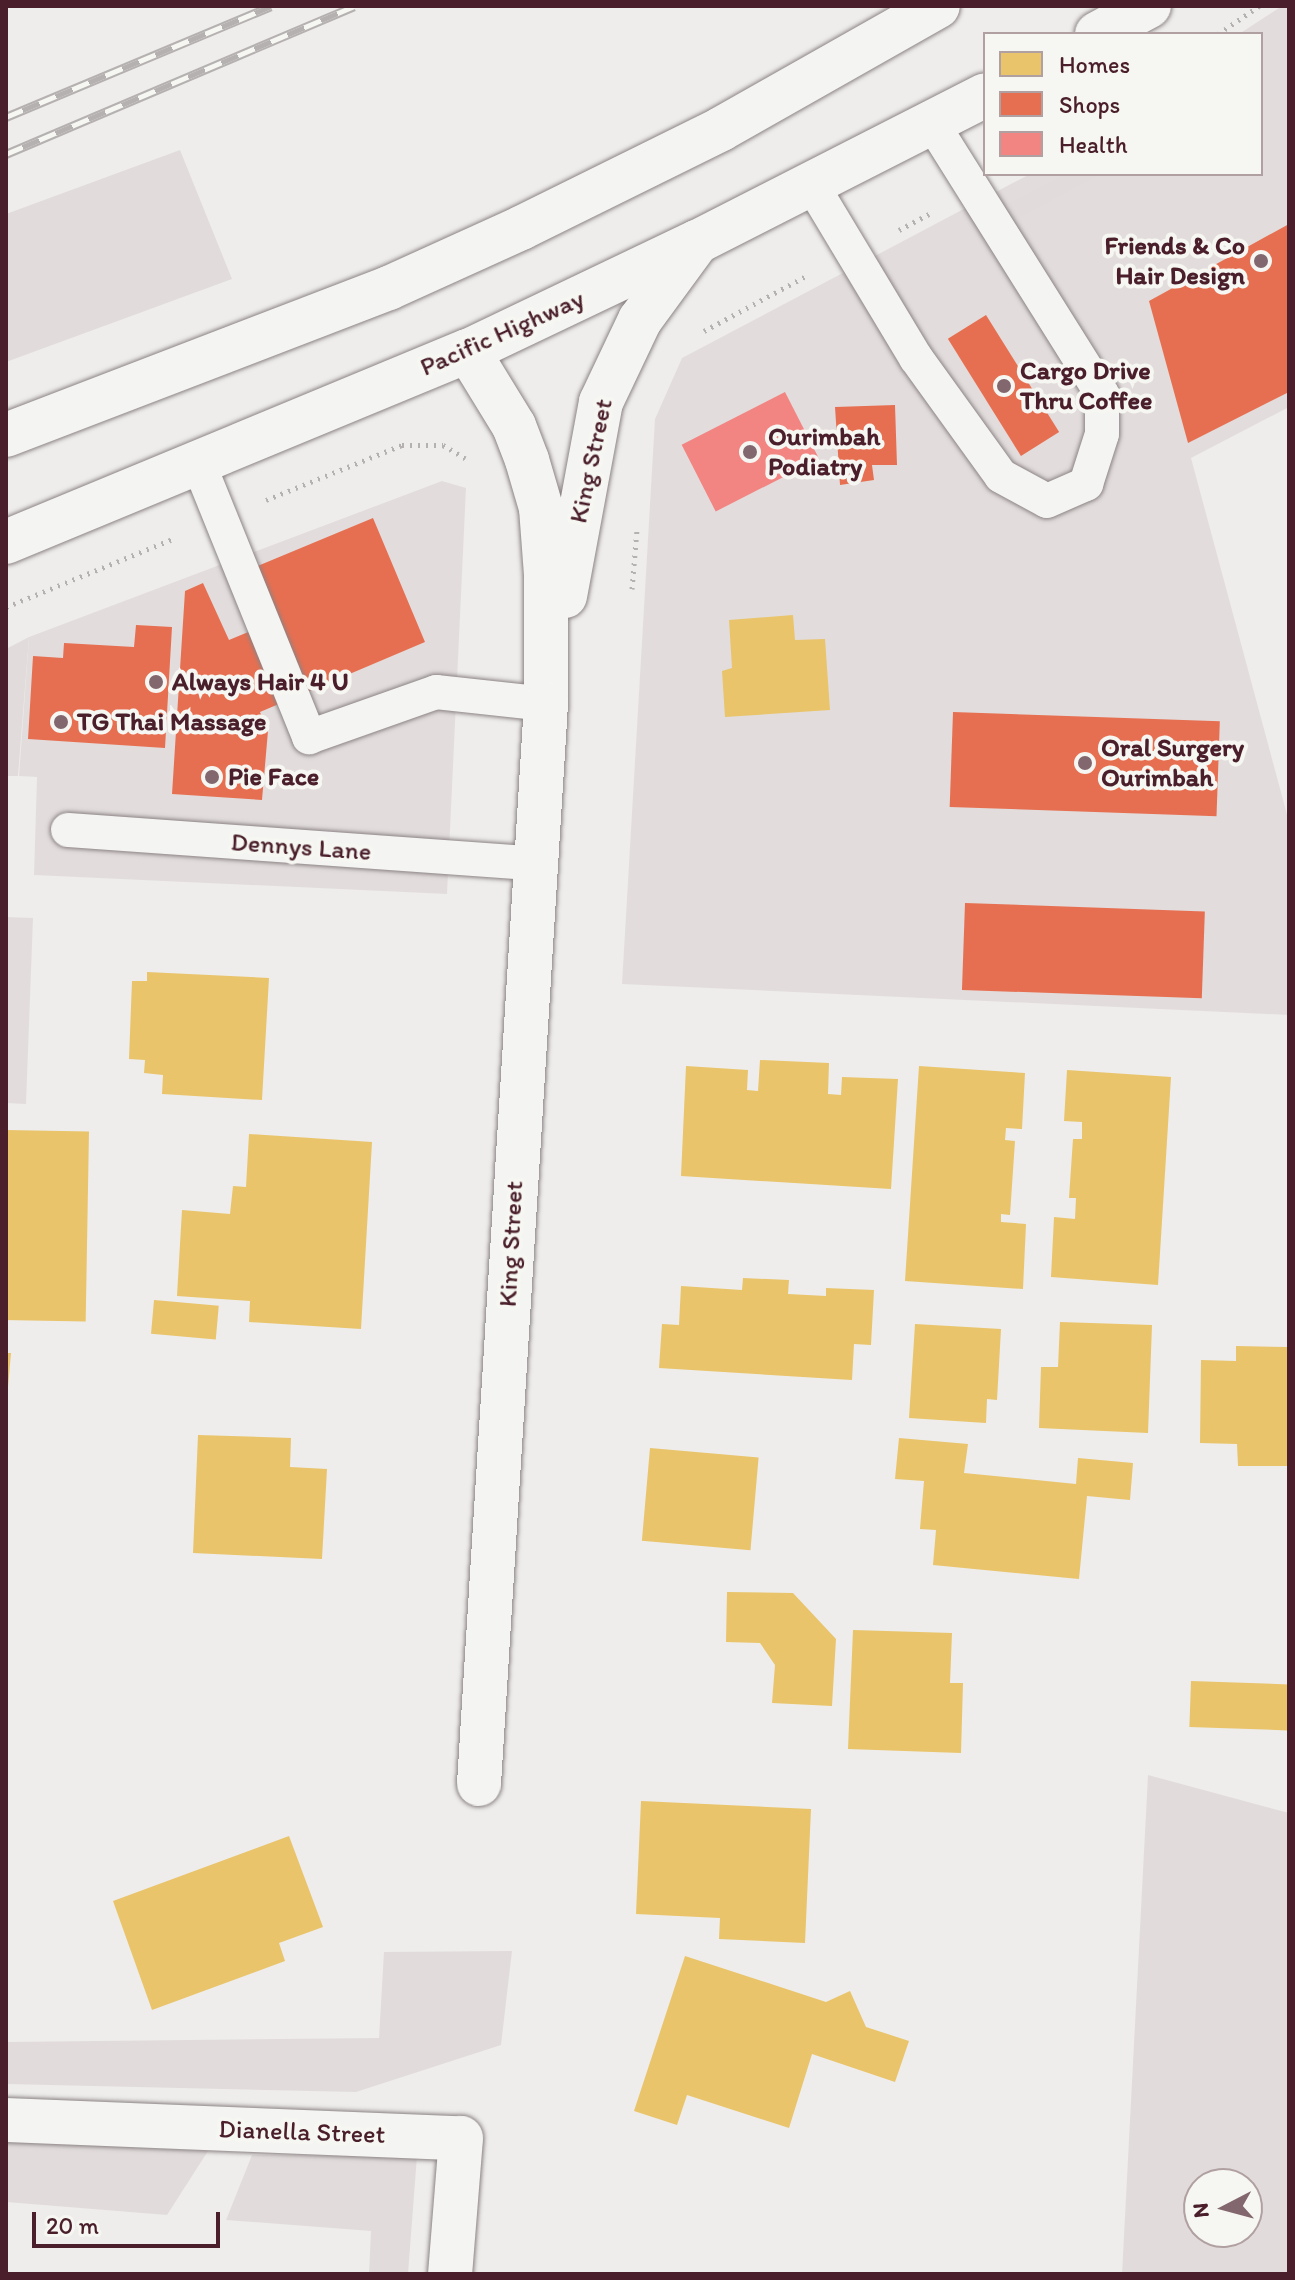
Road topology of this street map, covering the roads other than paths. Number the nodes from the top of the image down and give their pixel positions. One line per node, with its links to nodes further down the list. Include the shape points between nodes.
1 (938, 6): 9 (street, via 721,129 521,228 375,293)
2 (1149, 6): 3 (street)
3 (1101, 32)
4 (983, 96): 5 (street, Pacific Highway)
5 (932, 123): 6 (street, Pacific Highway); 6 (lane, via 1102,394 1102,434 1086,484 1047,501 1001,476 916,358)
6 (812, 185): 7 (street, Pacific Highway)
7 (697, 242): 8 (street, Pacific Highway); 12 (street, King Street, via 640,320 601,402)
8 (468, 351): 10 (street, Pacific Highway); 12 (street, King Street, via 514,426 541,508)
9 (6, 435)
10 (198, 462): 11 (street, Pacific Highway); 12 (lane, via 309,737 436,692)
11 (6, 542)
12 (546, 704): 14 (street, King Street)
13 (68, 830): 14 (lane, Dennys Lane)
14 (534, 863): 15 (street, King Street)
15 (479, 1784)
16 (6, 2120): 17 (street, Dianella Street, via 461,2138)
17 (450, 2274)

